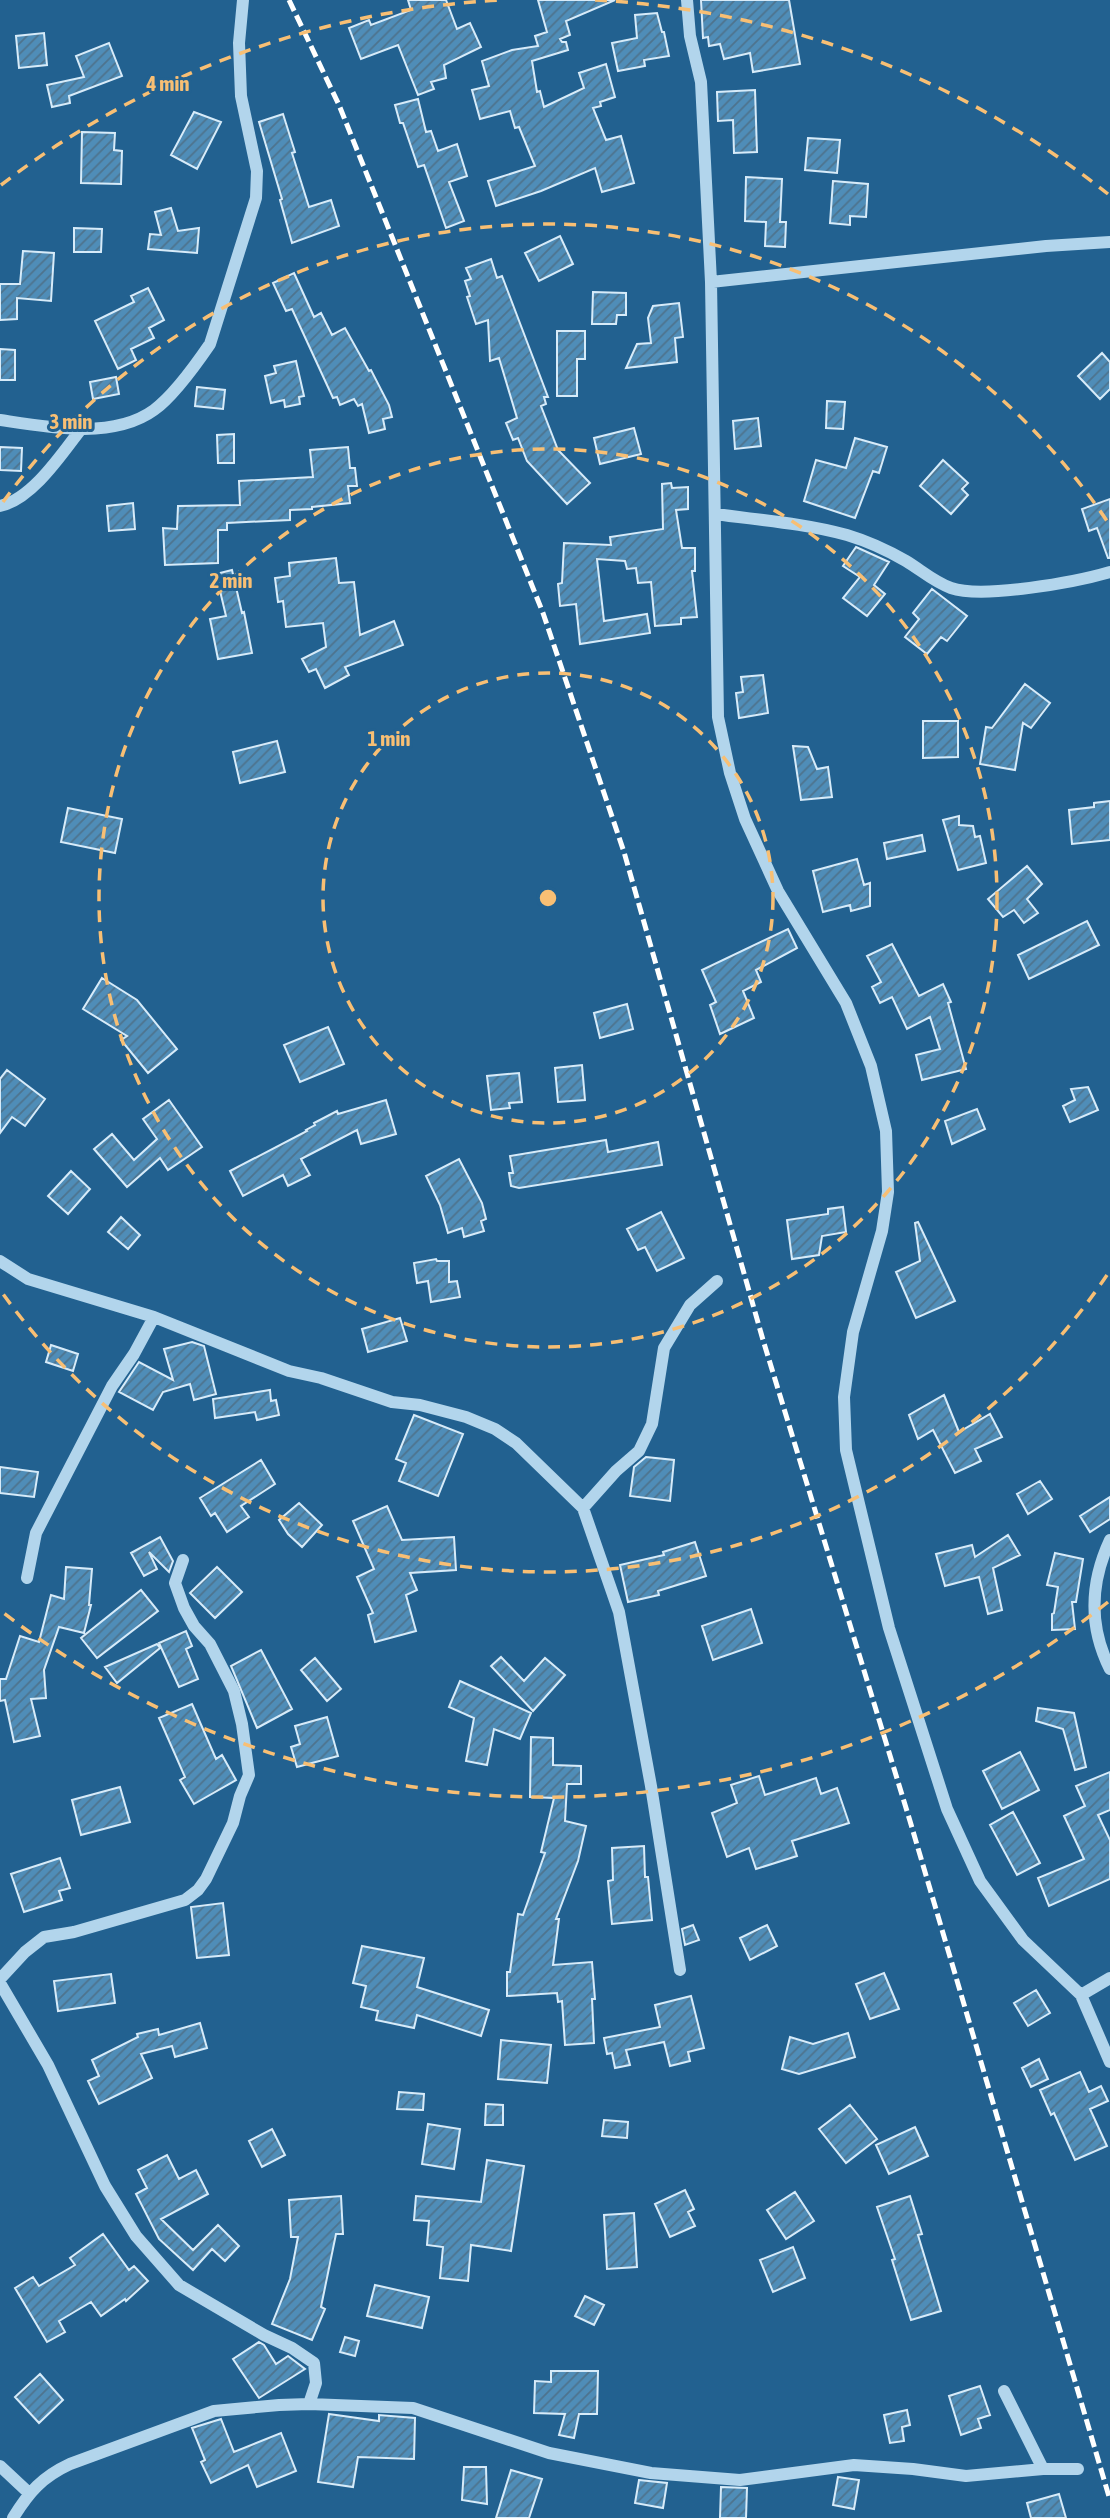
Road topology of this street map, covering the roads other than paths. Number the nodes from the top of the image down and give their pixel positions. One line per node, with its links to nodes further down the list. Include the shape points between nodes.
1 (243, 0): 6 (street, via 241,96 257,171 256,198 210,344 153,410 125,424)
2 (687, 0): 4 (street, via 701,82)
3 (1110, 242): 4 (street)
4 (711, 282): 8 (street)
5 (0, 420): 6 (street)
6 (81, 429): 7 (street, via 34,486 13,504)
7 (0, 506)
8 (715, 514): 9 (street, via 847,535 879,547 953,589 983,592); 21 (street, via 718,717 730,773 778,891 846,1003 871,1066 886,1131 884,1218 853,1332 844,1397 846,1450 889,1628 947,1809 980,1881 1023,1940)
9 (1110, 572)
10 (0, 1261): 12 (street, via 29,1279)
11 (717, 1282): 13 (street, via 690,1305 664,1348 652,1424 639,1451)
12 (154, 1317): 13 (street, via 289,1371 392,1402 466,1417 495,1429 516,1443); 16 (street, via 112,1386 36,1533)
13 (583, 1508): 18 (street, via 619,1612)
14 (1110, 1540): 17 (street, via 1099,1564 1093,1606)
15 (183, 1560): 20 (street, via 175,1583 184,1608 210,1644 234,1691 242,1724 249,1776 233,1822 206,1879 185,1900 44,1937)
16 (26, 1578)
17 (1110, 1670)
18 (680, 1970)
19 (1110, 1979): 21 (street)
20 (0, 1981): 24 (street, via 48,2065 105,2186 136,2236 179,2285 314,2363 316,2383)
21 (1081, 1995): 22 (street)
22 (1110, 2062)
23 (1004, 2390): 26 (street)
24 (309, 2404): 26 (street, via 413,2408 549,2453 651,2473 740,2480 854,2465 966,2476); 28 (street, via 215,2411 189,2419 50,2473)
25 (0, 2466): 28 (street)
26 (1043, 2469): 27 (street)
27 (1079, 2469)
28 (30, 2494): 29 (street)
29 (13, 2518)

